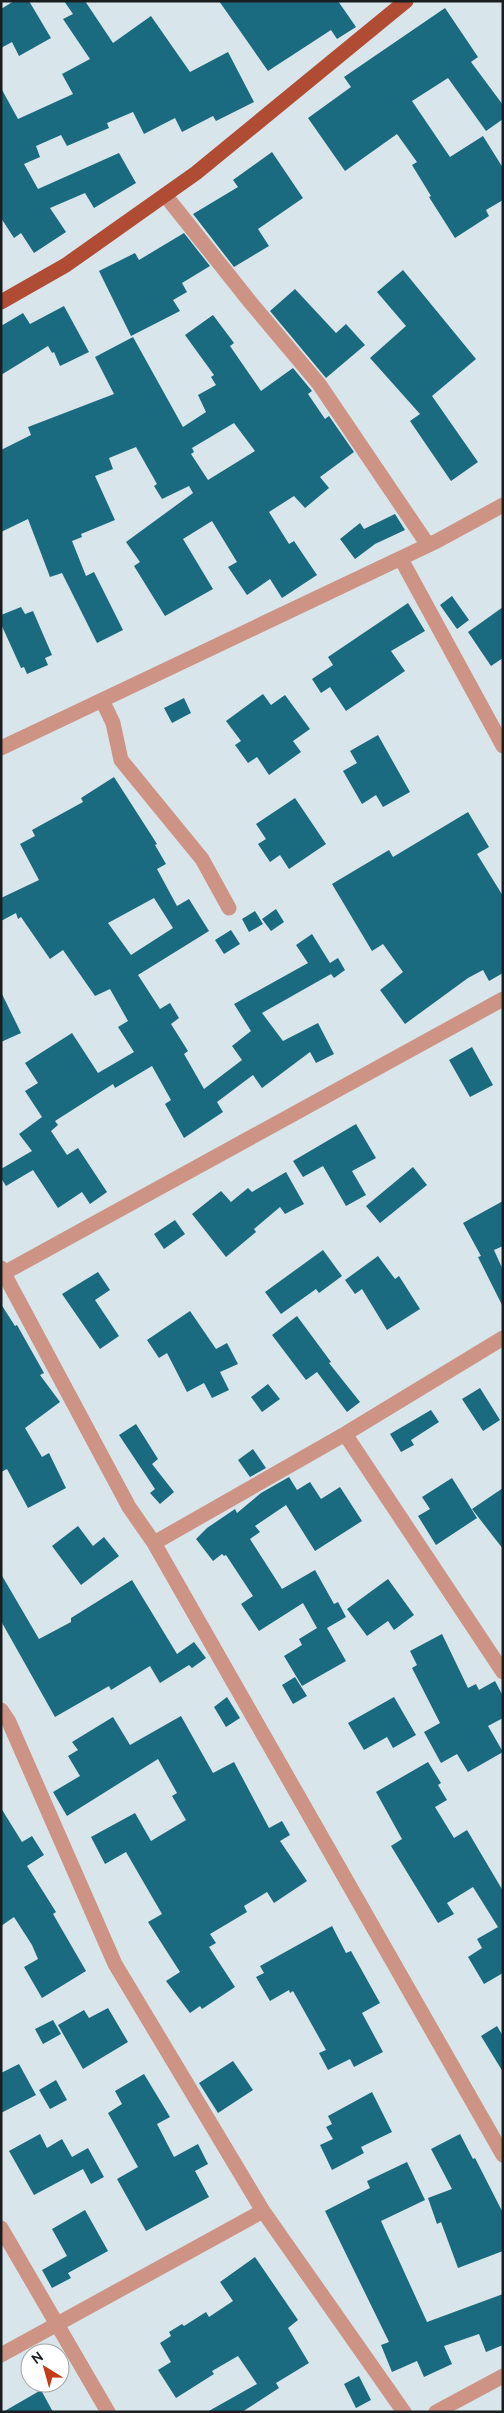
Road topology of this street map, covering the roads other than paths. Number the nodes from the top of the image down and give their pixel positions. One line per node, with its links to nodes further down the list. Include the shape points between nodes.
1 (398, 4): 2 (main road, via 196,173)
2 (165, 195): 3 (main road, via 66,265); 5 (street, via 319,384)
3 (1, 302)
4 (503, 505): 5 (street)
5 (428, 545): 6 (street)
6 (400, 559): 7 (street); 8 (street)
7 (102, 700): 9 (street); 10 (street, via 112,723 121,760 202,859)
8 (503, 746)
9 (1, 748)
10 (229, 908)
11 (503, 999): 12 (street)
12 (3, 1271): 15 (street, via 129,1507)
13 (503, 1338): 14 (street)
14 (345, 1434): 15 (street); 16 (street)
15 (154, 1543): 18 (street)
16 (503, 1672)
17 (1, 1710): 19 (street, via 115,1964)
18 (503, 2155)
19 (263, 2210): 21 (street); 25 (street)
20 (1, 2228): 21 (street)
21 (57, 2323): 22 (street); 24 (street)
22 (1, 2355)
23 (503, 2376): 26 (street)
24 (108, 2412)
25 (404, 2412)
26 (436, 2412)

